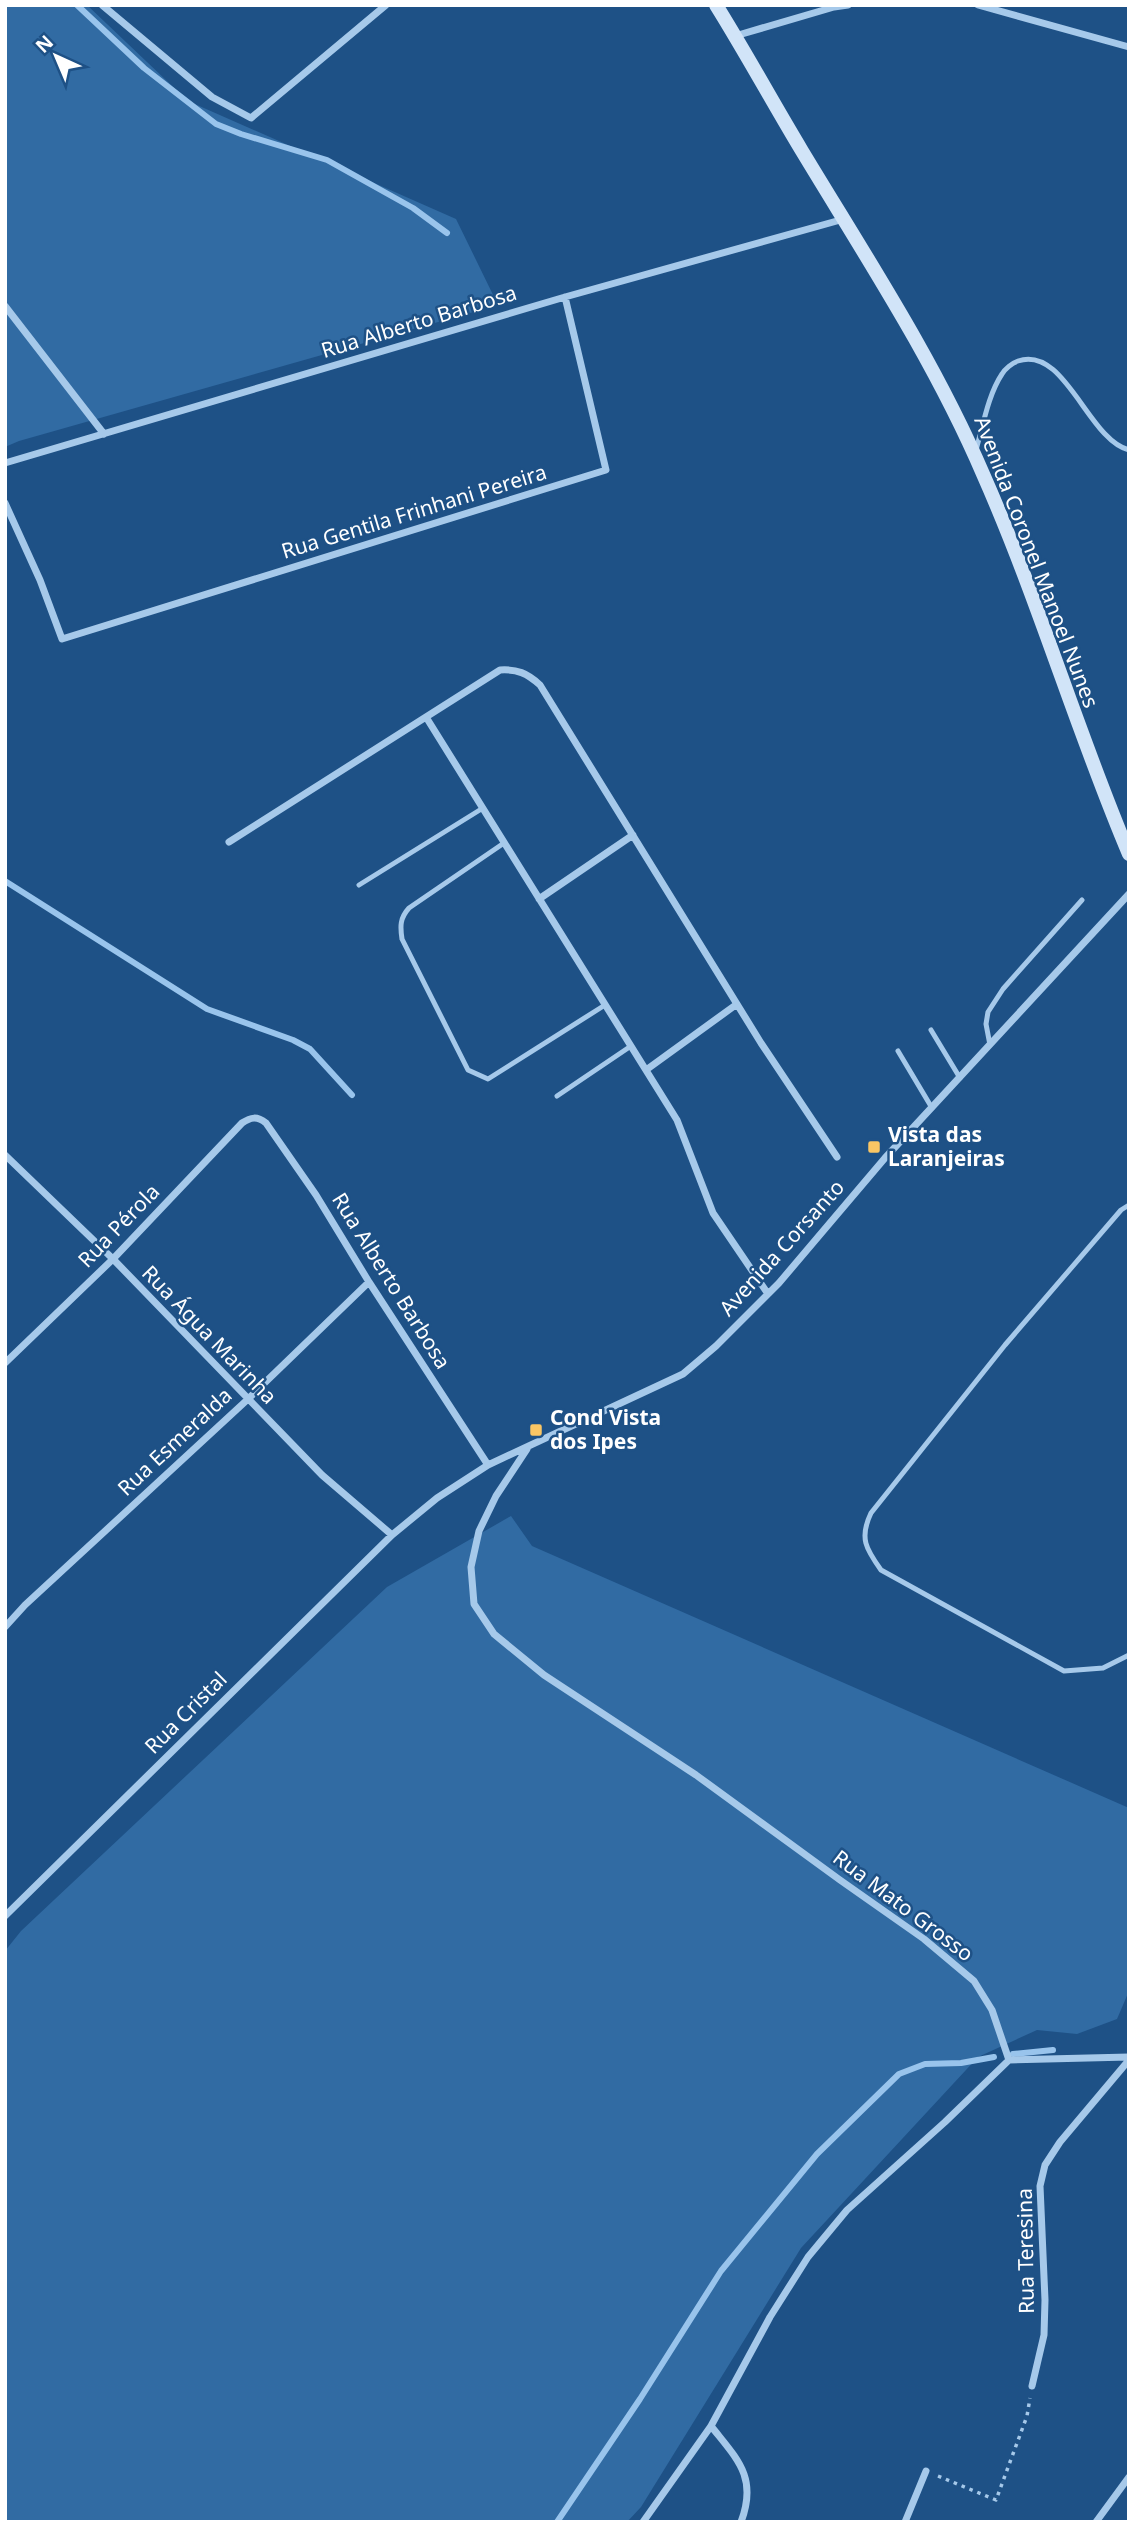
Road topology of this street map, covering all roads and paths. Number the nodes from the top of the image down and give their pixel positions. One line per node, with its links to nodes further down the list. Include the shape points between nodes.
1 (102, 5): 2 (street, via 212,97 251,118)
2 (386, 5)
3 (716, 5): 6 (street, Avenida Coronel Manoel Nunes)
4 (848, 5): 6 (street)
5 (978, 5): 7 (street)
6 (736, 36): 8 (street, Avenida Coronel Manoel Nunes)
7 (1129, 47)
8 (844, 219): 9 (street, Rua Alberto Barbosa); 13 (street, Avenida Coronel Manoel Nunes, via 913,333)
9 (565, 297): 11 (street, Rua Alberto Barbosa); 15 (street, Rua Gentila Frinhani Pereira, via 606,470 62,639)
10 (5, 306): 11 (street)
11 (104, 434): 14 (street, Rua Alberto Barbosa)
12 (1129, 450): 13 (lane, via 1107,437 1055,371 1029,358 1002,372)
13 (975, 455): 21 (street, Avenida Coronel Manoel Nunes)
14 (5, 463)
15 (5, 503)
16 (426, 717): 17 (street); 18 (street, via 500,670 528,674 540,685); 19 (street)
17 (483, 808): 20 (street); 22 (lane)
18 (633, 835): 24 (street); 26 (street)
19 (229, 842)
20 (504, 843): 24 (street); 27 (lane, via 409,908 400,925 402,939 468,1070 488,1079)
21 (1129, 854)
22 (359, 885)
23 (1129, 894): 29 (street, Avenida Corsanto)
24 (539, 899): 27 (street)
25 (1082, 900): 29 (lane, via 988,1012)
26 (737, 1004): 32 (street); 38 (street)
27 (605, 1005): 30 (street)
28 (931, 1030): 33 (lane)
29 (990, 1045): 33 (street, Avenida Corsanto)
30 (631, 1046): 32 (street); 34 (lane)
31 (898, 1051): 35 (lane)
32 (646, 1070): 42 (street, via 677,1120 713,1213)
33 (960, 1078): 35 (street, Avenida Corsanto)
34 (557, 1096)
35 (932, 1108): 42 (street, Avenida Corsanto)
36 (259, 1118): 40 (street, Rua Pérola, via 242,1123); 41 (street, Rua Alberto Barbosa, via 316,1195)
37 (5, 1155): 40 (street, Rua Água Marinha)
38 (837, 1157)
39 (1129, 1205): 49 (lane, via 1005,1345 864,1526 866,1549 881,1570 1064,1671 1103,1668)
40 (113, 1259): 43 (street, Rua Pérola); 44 (street, Rua Água Marinha)
41 (369, 1282): 44 (street, Rua Esmeralda); 46 (street, Rua Alberto Barbosa)
42 (768, 1294): 45 (street, Avenida Corsanto, via 683,1374)
43 (5, 1363)
44 (247, 1399): 47 (street, Rua Água Marinha, via 322,1475); 48 (street, Rua Esmeralda)
45 (528, 1447): 46 (street, Avenida Corsanto); 52 (street, Rua Mato Grosso, via 479,1531 471,1567 474,1604 494,1634 544,1675 696,1775 924,1939 974,1982 992,2010)
46 (488, 1465): 47 (street, Avenida Corsanto)
47 (392, 1535): 50 (street, Rua Cristal)
48 (5, 1627)
49 (1129, 1655)
50 (5, 1916)
51 (1129, 2059): 52 (street); 53 (street, Rua Teresina, via 1045,2165 1040,2186 1044,2336)
52 (1009, 2060): 54 (street, via 847,2210 808,2257 770,2316)
53 (1032, 2386): 55 (path, via 1027,2416 996,2500)
54 (711, 2426): 57 (street); 58 (street, via 743,2467 747,2484)
55 (926, 2471): 59 (street)
56 (1129, 2477): 60 (street)
57 (643, 2522)
58 (741, 2522)
59 (905, 2522)
60 (1096, 2522)

